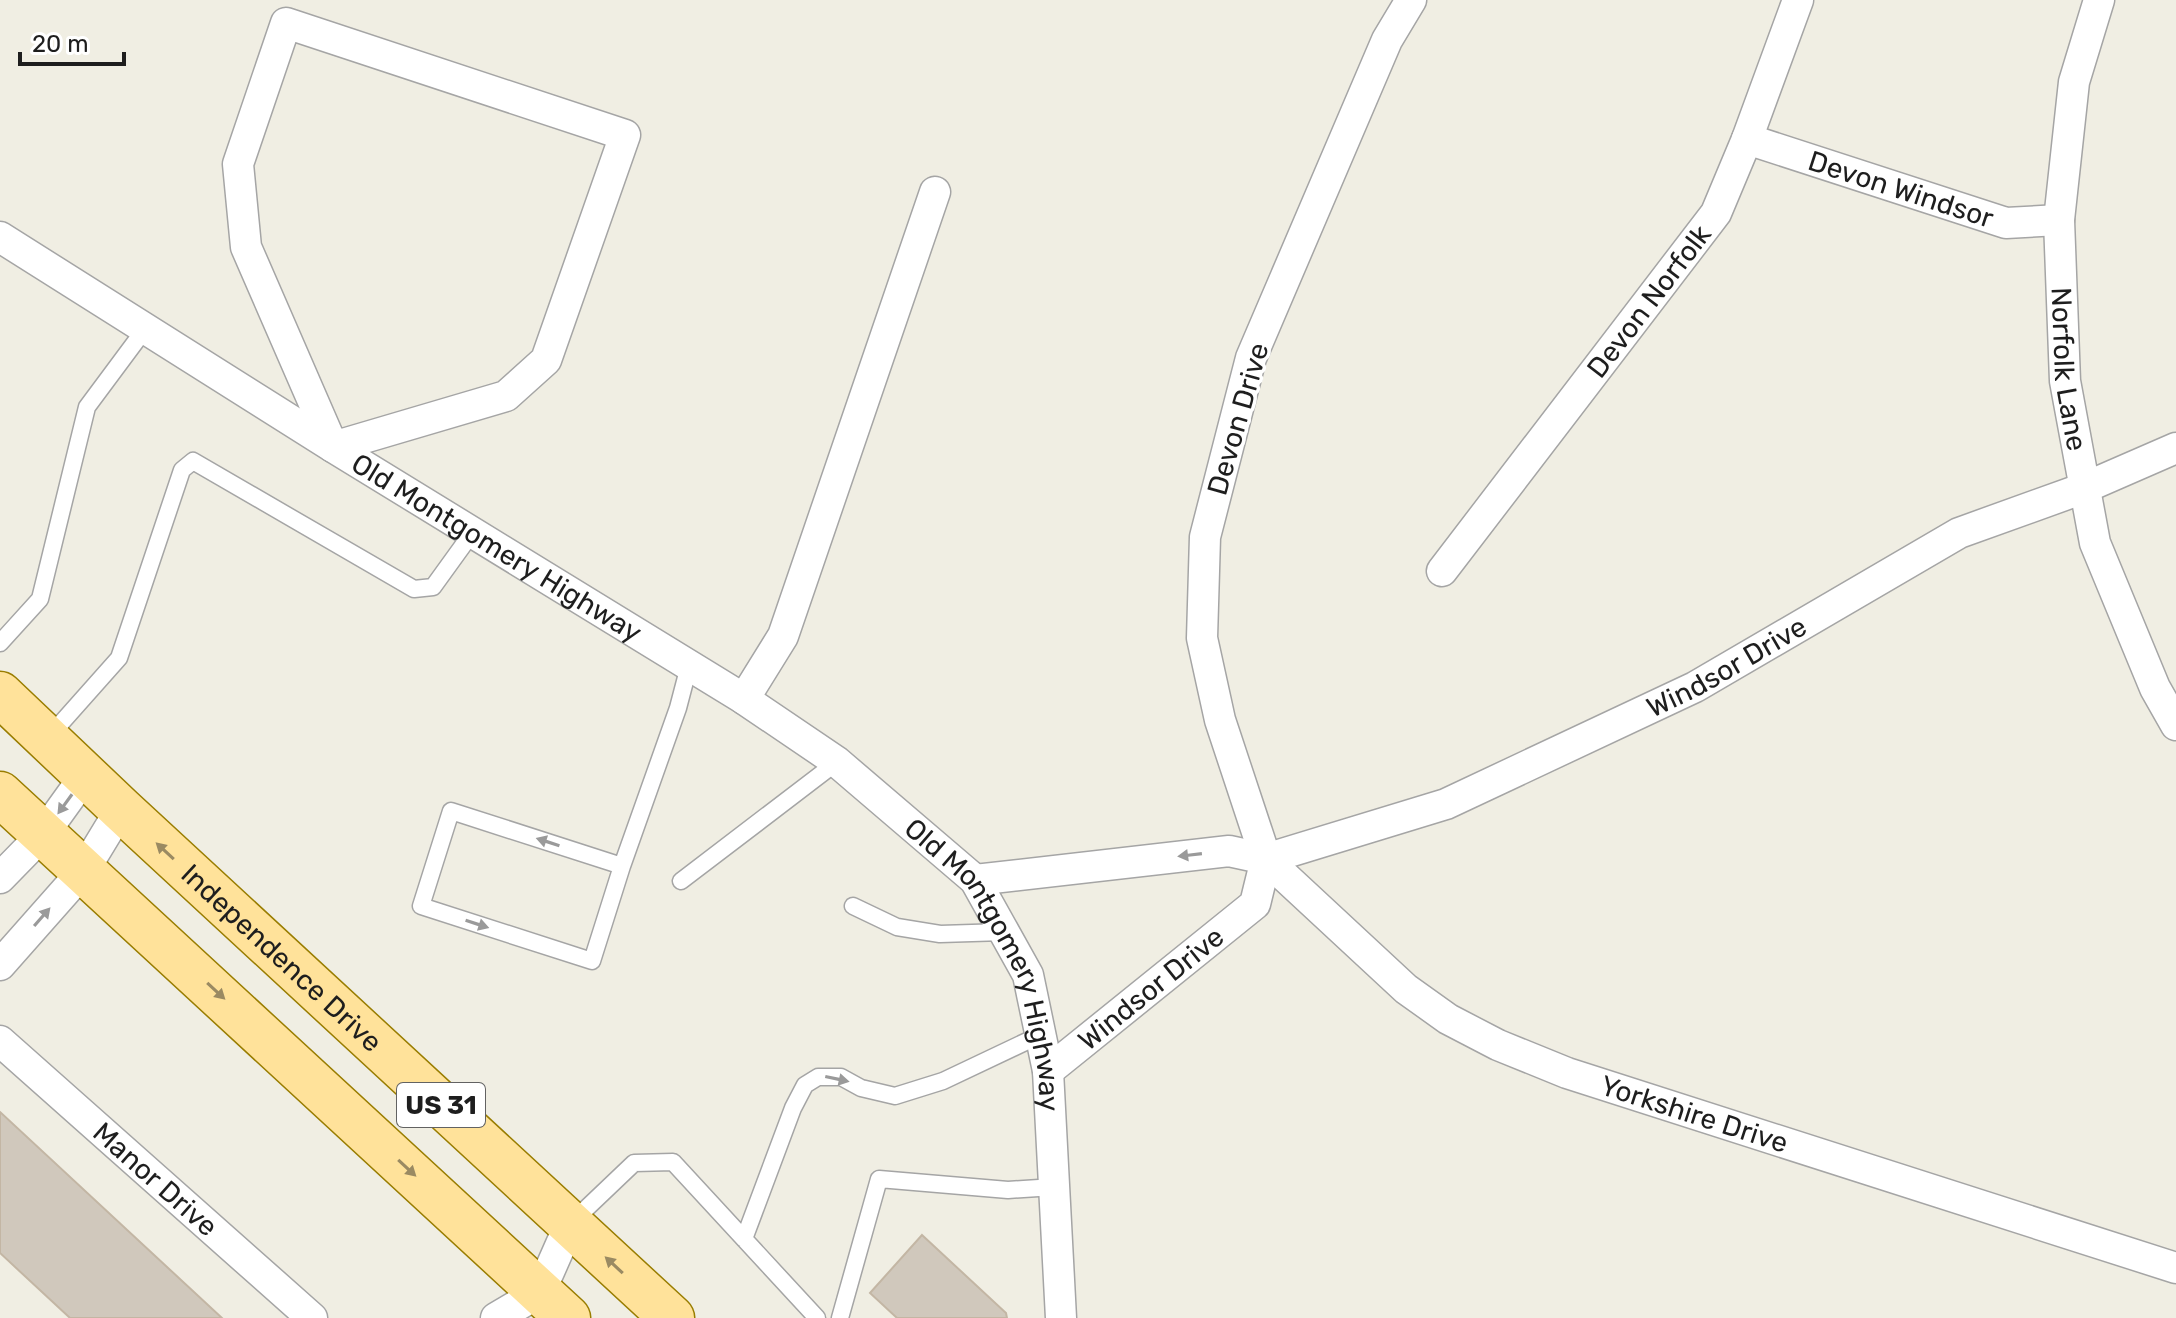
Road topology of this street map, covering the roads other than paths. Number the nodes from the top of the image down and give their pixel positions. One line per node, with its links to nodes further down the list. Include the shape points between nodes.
1 (1411, 0): 25 (street, Devon Drive, via 1387,40 1251,358 1205,537 1202,638 1220,720)
2 (1798, 0): 4 (street, Devon Norfolk)
3 (2099, 0): 6 (street, Norfolk Lane, via 2074,82)
4 (1747, 139): 6 (street, Devon Windsor, via 2006,223); 13 (street, Devon Norfolk, via 1716,213)
5 (935, 192): 17 (street, via 783,636)
6 (2059, 220): 11 (street, Norfolk Lane, via 2065,381)
7 (0, 237): 8 (street, Old Montgomery Highway)
8 (145, 329): 9 (street, Old Montgomery Highway); 14 (lane, via 87,407 40,599)
9 (333, 447): 9 (street, Old Montgomery Highway, via 506,396 546,360 625,135 286,23 238,164 246,247); 12 (street, Old Montgomery Highway)
10 (2176, 448): 11 (street, Windsor Drive)
11 (2084, 488): 18 (street, Norfolk Lane, via 2095,543 2155,688); 25 (street, Windsor Drive, via 1959,533 1695,687 1446,804)
12 (472, 533): 15 (street, Old Montgomery Highway); 19 (lane, via 433,587 414,589 193,461 182,470 119,658)
13 (1442, 571)
14 (0, 643)
15 (689, 666): 17 (street, Old Montgomery Highway); 26 (lane)
16 (0, 694): 19 (main road, Independence Drive / US 31)
17 (744, 699): 20 (street, Old Montgomery Highway)
18 (2176, 725)
19 (47, 739): 21 (main road, Independence Drive / US 31)
20 (837, 762): 29 (street, Old Montgomery Highway); 30 (lane)
21 (85, 776): 23 (main road, Independence Drive / US 31); 24 (street, one-way to 24)
22 (0, 794): 24 (main road, US 31)
23 (121, 809): 27 (street); 38 (main road, Independence Drive / US 31, one-way to 23)
24 (44, 833): 27 (main road, US 31); 28 (street)
25 (1266, 859): 29 (street, Windsor Drive, one-way to 29, via 1229,851); 36 (street, Windsor Drive, via 1255,904); 40 (street, Yorkshire Drive, via 1406,989 1498,1045 1567,1073)
26 (622, 866): 26 (lane, one-way to 26, via 451,811 421,906 592,961)
27 (84, 870): 33 (street, one-way to 27); 41 (main road, US 31, one-way to 41)
28 (0, 878)
29 (975, 880): 32 (street, Old Montgomery Highway)
30 (681, 881)
31 (853, 906): 32 (lane, via 897,927 940,934)
32 (1004, 932): 34 (street, Old Montgomery Highway, via 1028,975)
33 (0, 965)
34 (1040, 1035): 36 (street, Old Montgomery Highway); 39 (lane, one-way to 34, via 805,1085 818,1077 841,1077 895,1096 943,1081)
35 (0, 1041): 42 (street, Manor Drive)
36 (1048, 1071): 37 (street, Old Montgomery Highway)
37 (1054, 1187): 46 (lane, via 1008,1190 879,1179); 47 (street, Old Montgomery Highway)
38 (570, 1224): 39 (lane, via 634,1163 673,1162); 41 (street); 44 (main road, Independence Drive / US 31, one-way to 38)
39 (744, 1239): 45 (lane)
40 (2176, 1268)
41 (554, 1305): 43 (street)
42 (312, 1318)
43 (496, 1318)
44 (672, 1318)
45 (817, 1318)
46 (840, 1318)
47 (1061, 1318)

